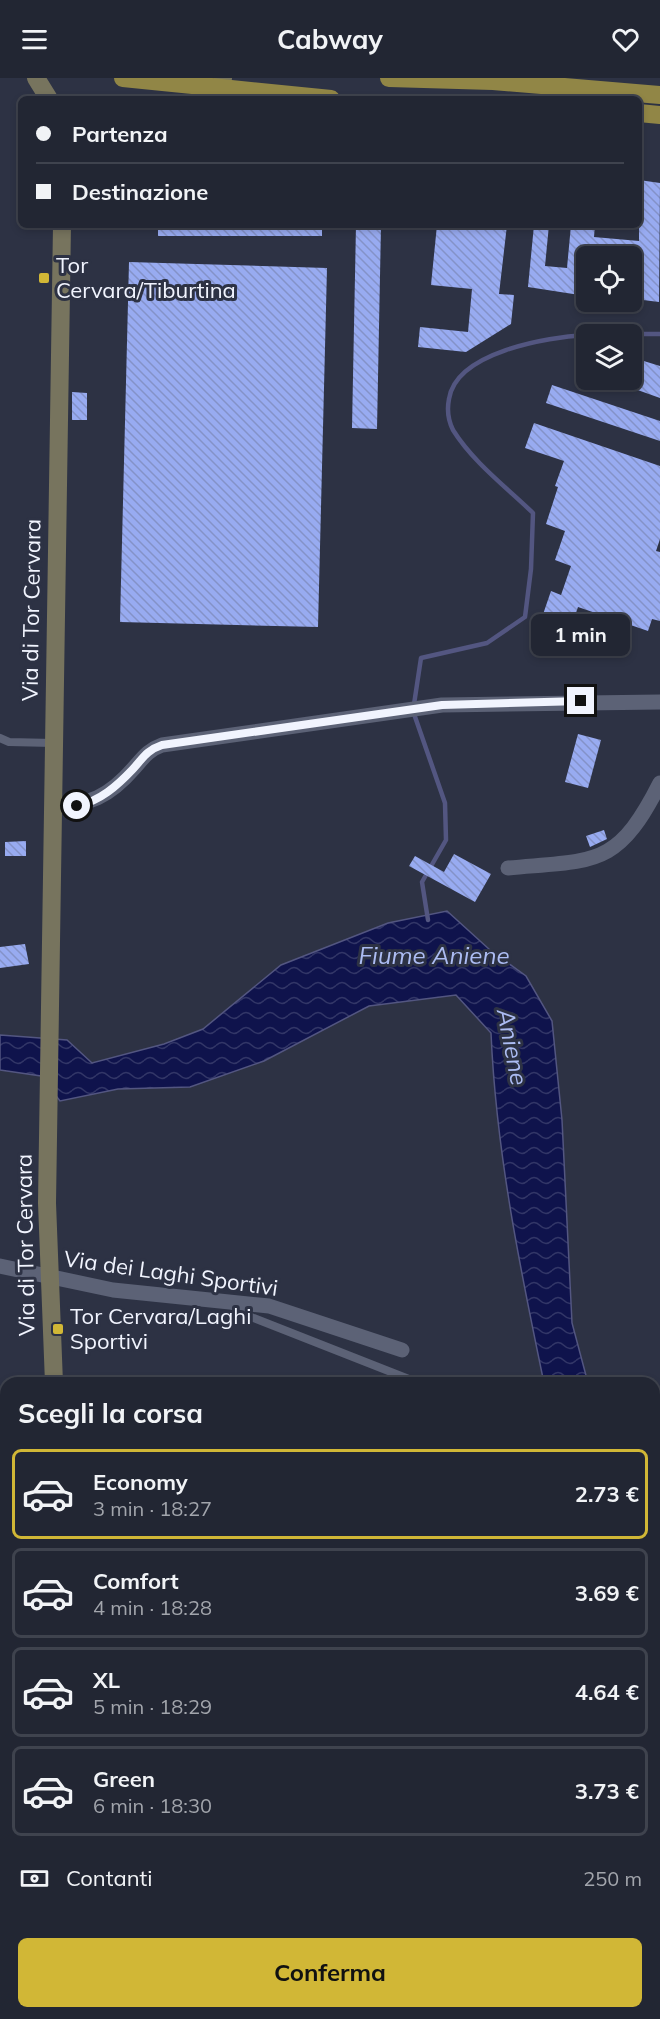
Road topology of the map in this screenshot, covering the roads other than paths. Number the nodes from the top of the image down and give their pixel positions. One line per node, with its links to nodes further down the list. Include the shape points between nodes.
1 (36, 78): 7 (street)
2 (123, 78): 5 (main road)
3 (390, 78): 4 (main road)
4 (487, 79): 6 (main road)
5 (221, 89): 8 (main road)
6 (660, 95)
7 (48, 96)
8 (291, 96)
9 (642, 114): 10 (main road)
10 (660, 116)
11 (62, 228): 14 (street, Via di Tor Cervara)
12 (660, 702): 16 (street, via 442,705 162,745 143,756 103,796 91,802)
13 (0, 738): 14 (lane, via 9,742)
14 (53, 743): 16 (street, Via di Tor Cervara)
15 (660, 783): 17 (street, via 630,834 601,856)
16 (53, 807): 19 (street, Via di Tor Cervara)
17 (508, 868)
18 (0, 1266): 19 (street, Via dei Laghi Sportivi)
19 (47, 1278): 20 (street, Via dei Laghi Sportivi); 22 (street, Via di Tor Cervara)
20 (228, 1303): 21 (street, Via dei Laghi Sportivi, via 269,1306); 23 (lane, via 246,1315)
21 (402, 1350)
22 (54, 1377)
23 (404, 1377)

